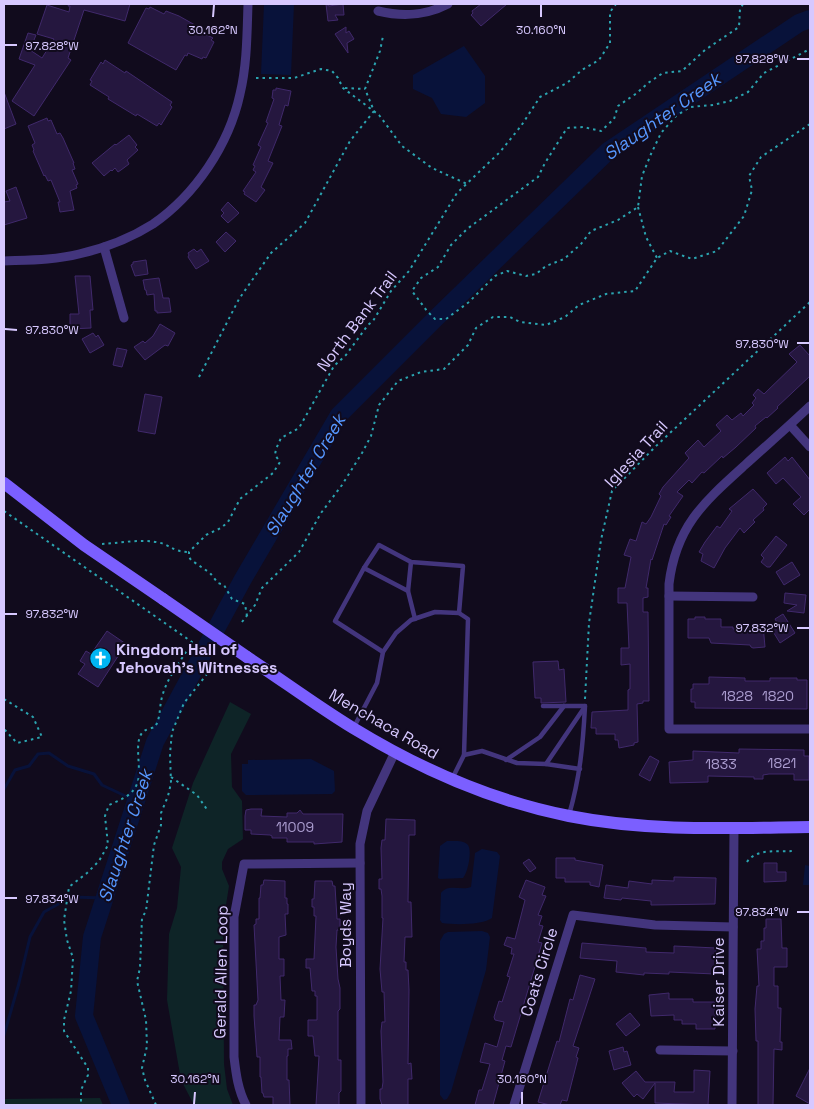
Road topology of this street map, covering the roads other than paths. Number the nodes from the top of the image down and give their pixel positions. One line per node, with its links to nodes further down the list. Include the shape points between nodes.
1 (248, 4): 4 (street, via 240,96 220,147 196,183 168,212 138,232)
2 (448, 4): 3 (street, via 415,15)
3 (378, 11)
4 (104, 247): 5 (street, via 68,256); 6 (street)
5 (4, 261)
6 (124, 318)
7 (810, 406): 8 (street)
8 (790, 425): 9 (street); 14 (street, via 709,498 692,519 674,557)
9 (810, 447)
10 (4, 483): 22 (main road, Menchaca Road, bridge, via 84,545)
11 (411, 562): 12 (lane, via 379,545); 13 (lane); 16 (lane, via 463,566)
12 (364, 568): 13 (lane); 18 (lane, via 335,621)
13 (408, 590): 17 (lane)
14 (669, 596): 15 (street); 23 (street, via 669,730)
15 (753, 597)
16 (459, 613): 17 (lane, via 435,612); 25 (lane, via 468,619)
17 (415, 619): 18 (lane, via 396,633)
18 (382, 652): 22 (lane, via 377,683)
19 (543, 706): 20 (lane)
20 (564, 706): 21 (lane); 26 (lane, via 540,737)
21 (585, 706): 27 (lane); 28 (lane)
22 (353, 728): 24 (main road, Menchaca Road)
23 (810, 729)
24 (395, 752): 29 (main road, Menchaca Road); 33 (street, Boyds Way, via 365,816)
25 (464, 755): 26 (lane, via 482,751); 29 (lane)
26 (506, 760): 27 (lane)
27 (546, 764): 28 (lane)
28 (580, 769): 30 (lane)
29 (452, 780): 30 (main road, Menchaca Road, via 510,801)
30 (569, 816): 32 (main road, Menchaca Road, via 657,827)
31 (810, 827): 32 (main road, Menchaca Road)
32 (734, 828): 34 (street, Kaiser Drive)
33 (360, 863): 37 (street, Gerald Allen Loop, via 244,864 234,917 234,1057 240,1094); 38 (street, Boyds Way)
34 (733, 927): 36 (street, Kaiser Drive); 39 (street, Coats Circle, via 655,925 573,915)
35 (660, 1050): 36 (street)
36 (733, 1051): 40 (street, Kaiser Drive)
37 (246, 1105)
38 (361, 1105)
39 (514, 1105)
40 (732, 1105)

